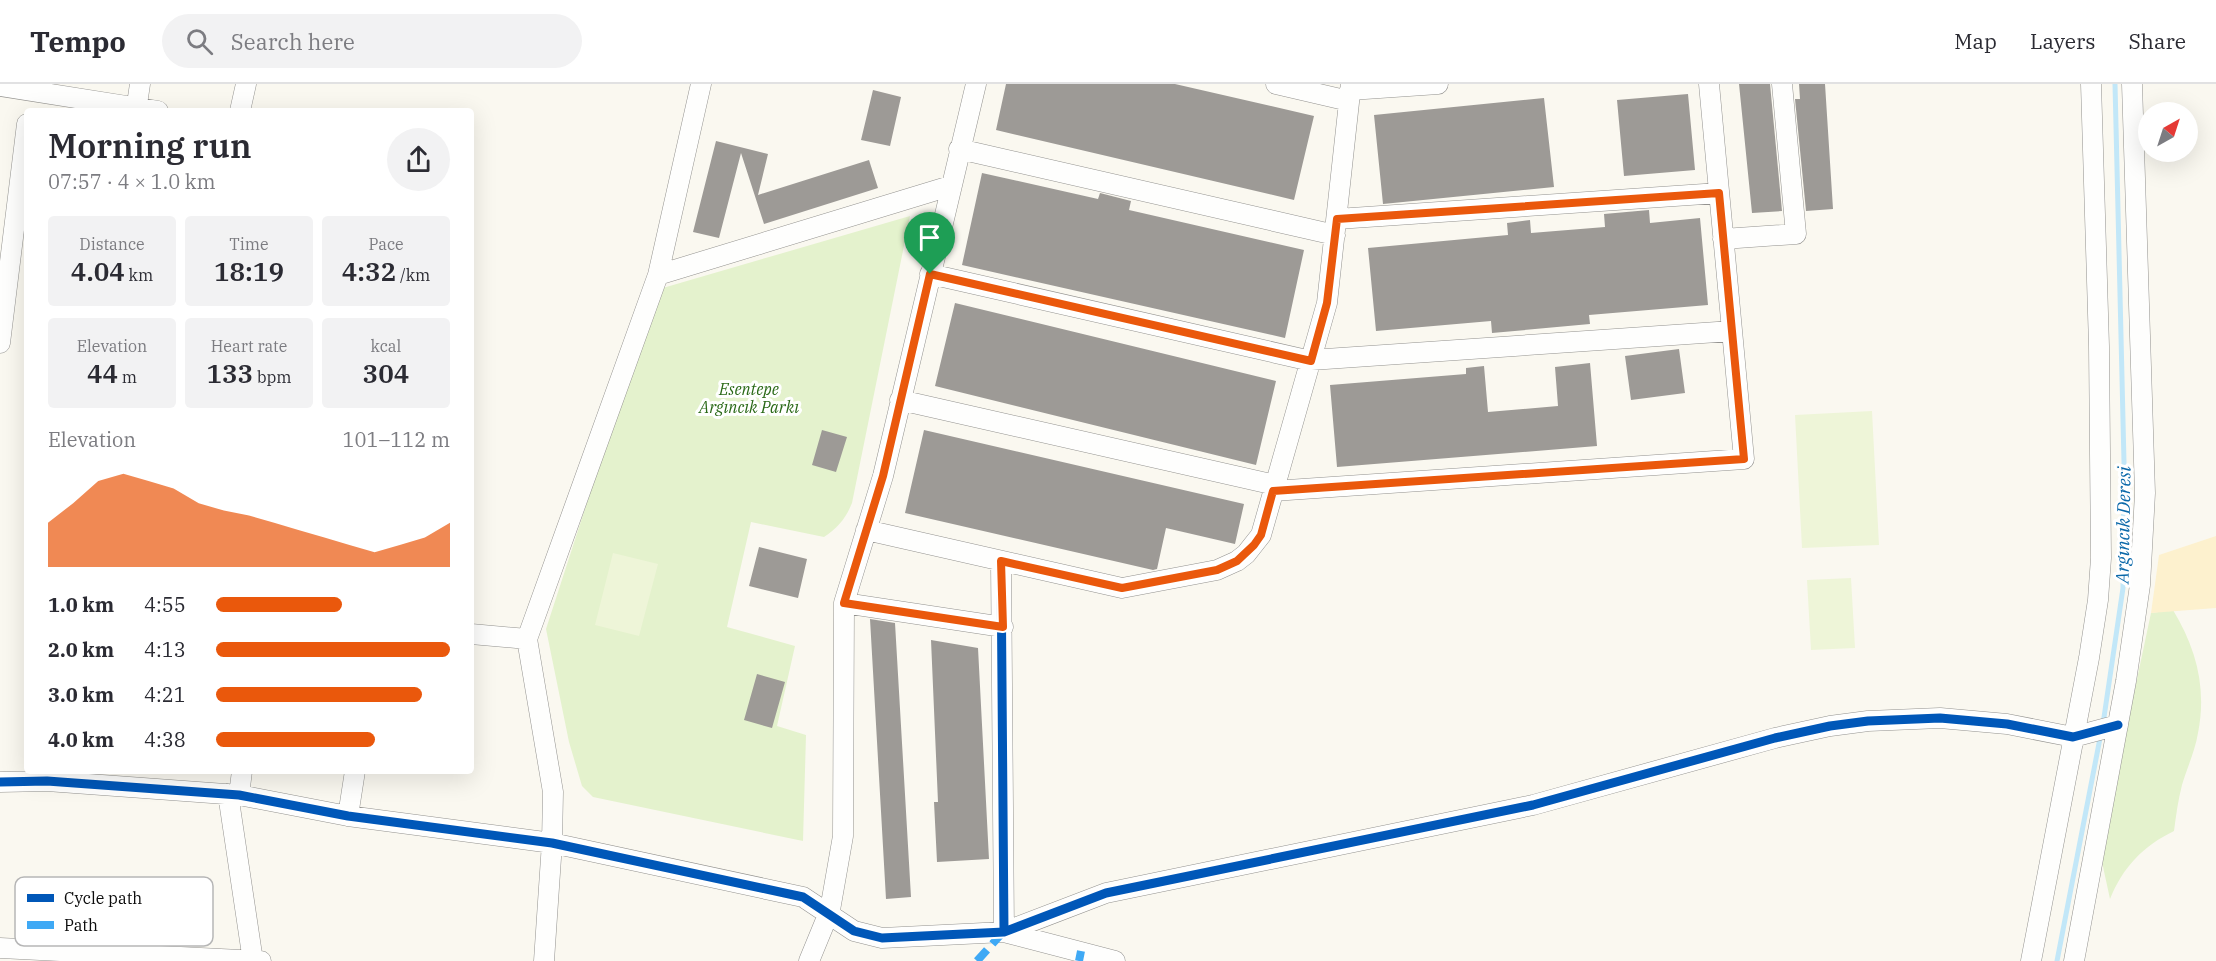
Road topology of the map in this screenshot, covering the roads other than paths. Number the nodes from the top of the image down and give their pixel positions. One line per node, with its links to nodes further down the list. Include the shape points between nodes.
1 (140, 84): 16 (street)
2 (246, 84): 17 (street)
3 (701, 84): 25 (street)
4 (976, 84): 19 (street)
5 (1276, 84): 13 (street)
6 (1438, 84): 13 (street)
7 (1709, 84): 21 (street)
8 (1782, 84): 23 (street, via 1796,234)
9 (2091, 84): 38 (street, via 2101,558 2094,629)
10 (2132, 84): 37 (street, via 2145,493 2140,585)
11 (0, 86): 12 (street)
12 (32, 87): 14 (street); 15 (street)
13 (1350, 92): 22 (street)
14 (29, 108)
15 (131, 108)
16 (136, 108)
17 (241, 108)
18 (24, 148): 27 (street)
19 (959, 149): 20 (street); 22 (street)
20 (950, 186): 24 (street); 25 (street)
21 (1719, 193): 22 (street); 23 (street)
22 (1336, 227): 28 (street, via 1327,303)
23 (1723, 239): 26 (street)
24 (930, 274): 28 (street); 29 (street)
25 (658, 275): 36 (street)
26 (1732, 331): 28 (street); 30 (street, via 1744,459)
27 (0, 343)
28 (1311, 360): 30 (street)
29 (900, 400): 30 (street); 31 (street)
30 (1274, 488): 32 (street, via 1261,535 1237,561 1217,570 1122,588)
31 (866, 530): 32 (street); 33 (street)
32 (1001, 561): 34 (street)
33 (844, 603): 34 (street); 47 (street, via 843,836)
34 (1003, 627): 48 (street)
35 (474, 634): 36 (street)
36 (527, 639): 46 (street, via 551,774)
37 (2118, 725): 38 (street); 56 (street)
38 (2073, 737): 48 (street, via 2007,724 1940,718 1830,726 1533,805 1106,893); 55 (street)
39 (241, 774): 44 (street)
40 (355, 774): 45 (street)
41 (48, 776): 42 (street); 43 (street)
42 (165, 780): 44 (street)
43 (0, 782)
44 (233, 794): 45 (street); 50 (street)
45 (348, 816): 46 (street)
46 (552, 843): 47 (street, via 803,897); 52 (street)
47 (828, 915): 48 (street, via 868,937); 53 (street)
48 (1004, 932): 54 (street)
49 (0, 948): 50 (street)
50 (253, 961): 51 (street)
51 (261, 961)
52 (544, 961)
53 (809, 961)
54 (1115, 961)
55 (2031, 961)
56 (2074, 961)

